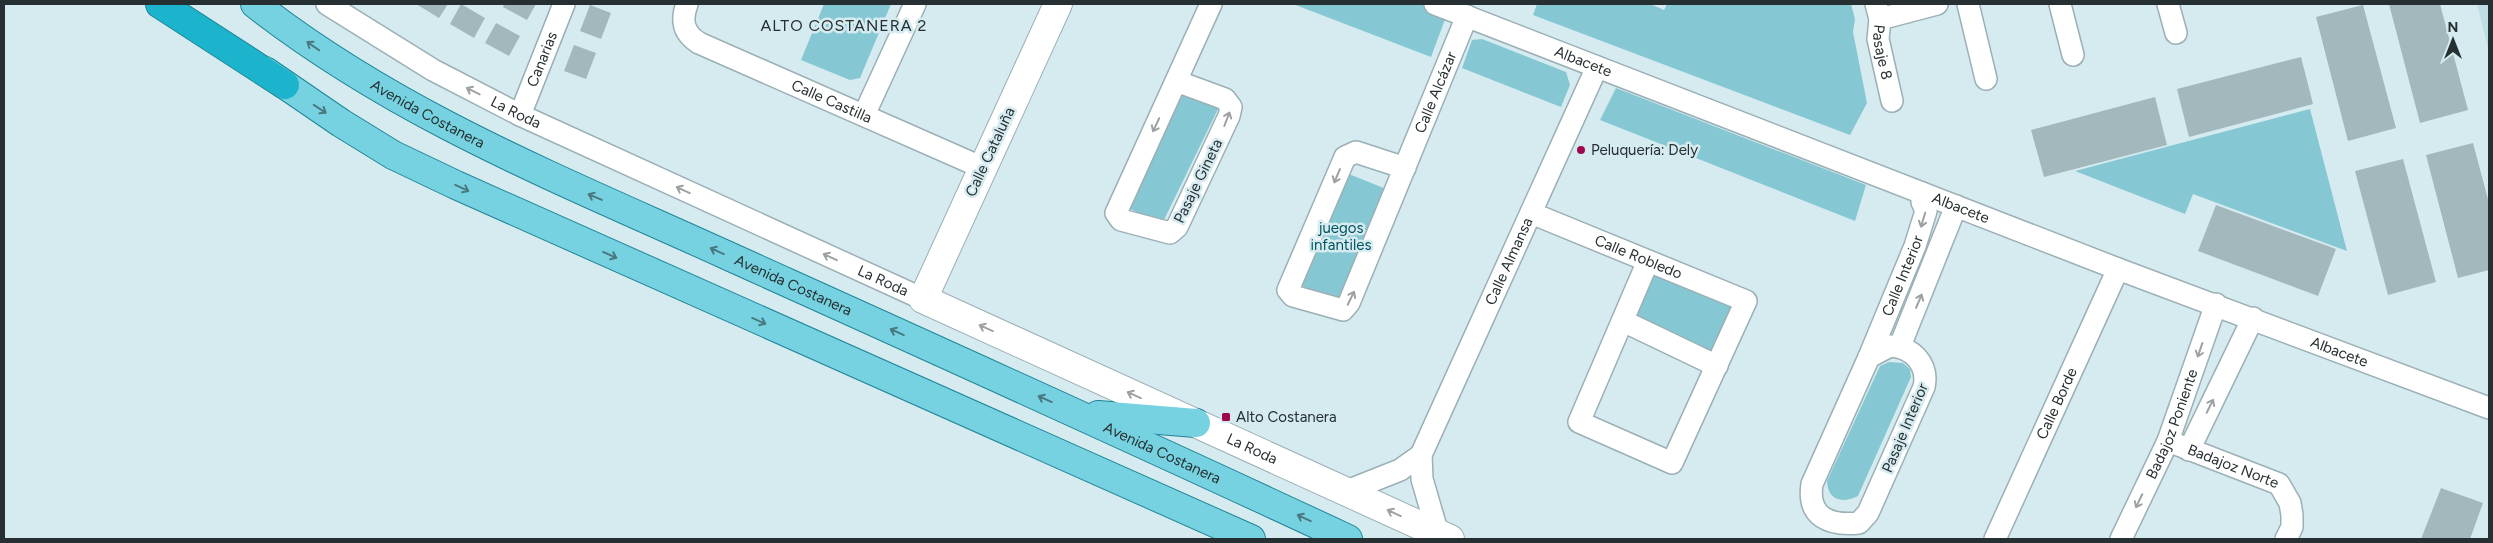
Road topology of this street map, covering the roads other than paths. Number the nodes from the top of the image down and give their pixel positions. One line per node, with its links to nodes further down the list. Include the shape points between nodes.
1 (160, 4): 22 (highway)
2 (186, 4): 22 (main road, via 234,49)
3 (255, 4): 41 (main road, Avenida Costanera, one-way to 3, via 471,139 355,73)
4 (327, 4): 24 (street, La Roda, one-way to 4, via 433,70)
5 (564, 4): 24 (street, Canarias)
6 (687, 4): 25 (street, Calle Castilla, via 685,28 699,43)
7 (915, 4): 25 (street)
8 (1058, 4): 26 (street, Calle Cataluña)
9 (1211, 4): 21 (street)
10 (1435, 4): 16 (street, Albacete)
11 (1937, 4): 15 (street)
12 (1968, 4): 20 (street)
13 (2060, 4): 18 (street)
14 (2168, 4): 17 (street)
15 (1878, 11): 23 (street, Pasaje 8, via 1878,38)
16 (1467, 16): 19 (street, Albacete); 27 (street, Calle Alcázar)
17 (2176, 33)
18 (2073, 56)
19 (1597, 67): 28 (street, Albacete); 30 (street, Calle Almansa)
20 (1986, 79)
21 (1176, 81): 21 (street, Pasaje Gineta, one-way to 21, via 1116,213 1121,220 1170,233 1178,227 1231,107 1225,99)
22 (285, 85): 48 (main road, one-way to 48, via 393,155 456,185)
23 (1892, 101)
24 (520, 115): 33 (street, La Roda, one-way to 24)
25 (864, 115): 26 (street, Calle Castilla)
26 (983, 168): 33 (street, Calle Cataluña)
27 (1405, 168): 27 (street, Calle Alcázar, one-way to 27, via 1356,152 1346,157 1288,290 1293,296 1343,310 1349,304)
28 (1922, 193): 29 (street, Albacete); 38 (street, Calle Interior, one-way to 38, via 1926,211 1915,246)
29 (1956, 206): 32 (street, Albacete); 37 (street, Calle Interior, one-way to 29)
30 (1531, 213): 31 (street, Calle Robledo); 45 (street, Calle Almansa)
31 (1648, 261): 36 (street); 39 (street, Calle Robledo, via 1746,301)
32 (2118, 269): 34 (street, Albacete); 50 (street, Calle Borde)
33 (923, 300): 42 (street, La Roda, one-way to 33)
34 (2216, 304): 35 (street, Albacete); 43 (street, Badajoz Poniente, one-way to 43)
35 (2254, 318): 40 (street, Albacete); 44 (street, Badajoz Poniente, one-way to 35)
36 (1623, 321): 39 (street); 39 (street, via 1579,422 1672,463)
37 (1900, 346): 38 (street, via 1890,346); 38 (street, Pasaje Interior, via 1920,360 1926,378 1924,387 1868,513 1859,523 1835,523 1813,508 1810,498 1812,484)
38 (1869, 357)
39 (1717, 366)
40 (2489, 408)
41 (1072, 411): 42 (main road); 49 (main road, Avenida Costanera, one-way to 41)
42 (1196, 423): 46 (street, La Roda)
43 (2168, 441): 44 (street, Badajoz Norte); 51 (street, Badajoz Poniente, one-way to 51)
44 (2189, 450): 52 (street, Badajoz Norte, via 2279,484 2290,503 2292,527)
45 (1421, 455): 46 (street, via 1400,470); 47 (street, Calle Almansa, via 1422,479)
46 (1346, 491): 47 (street, La Roda, one-way to 46)
47 (1444, 536)
48 (1252, 539)
49 (1348, 539)
50 (1995, 539)
51 (2121, 539)
52 (2286, 539)

